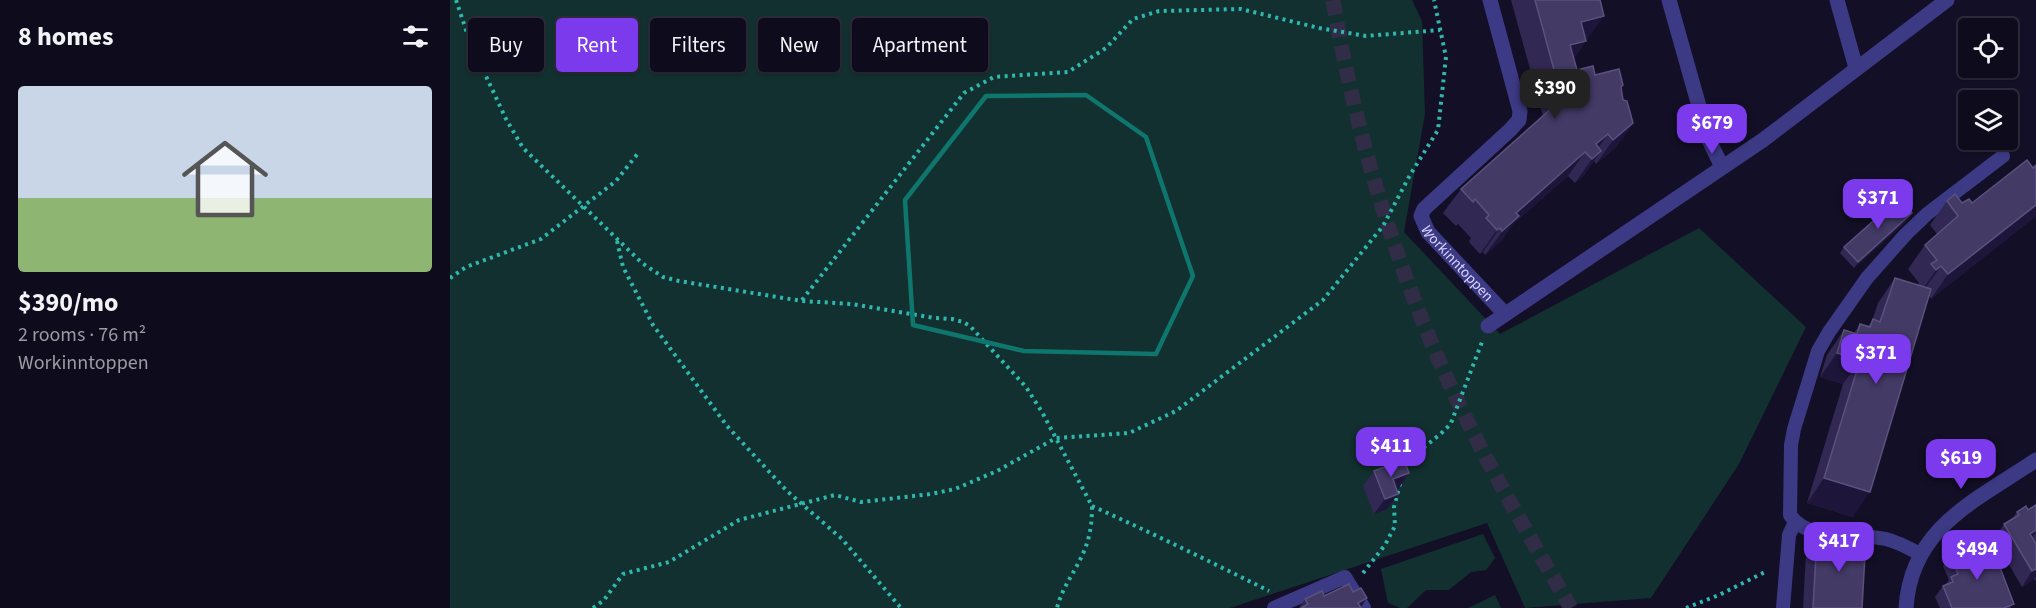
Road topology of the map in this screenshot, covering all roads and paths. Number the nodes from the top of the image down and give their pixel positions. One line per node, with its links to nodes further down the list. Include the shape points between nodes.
1 (456, 0): 12 (path, via 470,42 516,138)
2 (1434, 0): 7 (path)
3 (1490, 0): 16 (street, Workinntoppen, via 1521,111 1519,120 1421,216 1428,232)
4 (1669, 0): 11 (street, via 1708,138)
5 (1838, 0): 8 (street)
6 (1947, 0): 8 (street)
7 (1440, 30): 15 (path, via 1366,36 1241,9 1159,11 1133,19 1106,48 1068,72 994,77 964,93); 18 (path, via 1446,57 1438,130 1383,226 1323,300 1176,411 1129,433)
8 (1856, 68): 11 (street)
9 (639, 152): 12 (path, via 616,181)
10 (2003, 156): 22 (lane, via 1906,234 1867,279 1818,351 1791,445 1790,515)
11 (1722, 167): 16 (street)
12 (585, 206): 13 (path); 14 (path, via 541,239 466,267)
13 (617, 241): 15 (path, via 642,263 670,279); 20 (path, via 623,267 653,325 727,426)
14 (450, 278)
15 (802, 301): 18 (path, via 852,304 963,322 1026,387)
16 (1505, 315): 17 (street)
17 (1488, 326): 25 (path, via 1451,423 1407,462 1394,507 1395,526 1385,545)
18 (1056, 438): 20 (path, via 956,489 861,502 835,495); 21 (path)
19 (2036, 460): 23 (street, via 1957,513)
20 (801, 503): 27 (path, via 740,520 669,562 623,574); 28 (path, via 842,539)
21 (1092, 506): 26 (path); 29 (path, via 1087,545)
22 (1795, 522): 23 (lane, via 1808,531 1886,539); 24 (lane, via 1789,535)
23 (1920, 554): 34 (street, via 1912,572)
24 (1787, 562): 32 (path); 33 (lane)
25 (1351, 587): 26 (lane, via 1345,577); 31 (lane)
26 (1289, 601): 30 (lane)
27 (593, 608)
28 (901, 608)
29 (1057, 608)
30 (1274, 608)
31 (1364, 608)
32 (1686, 608)
33 (1783, 608)
34 (1906, 608)

